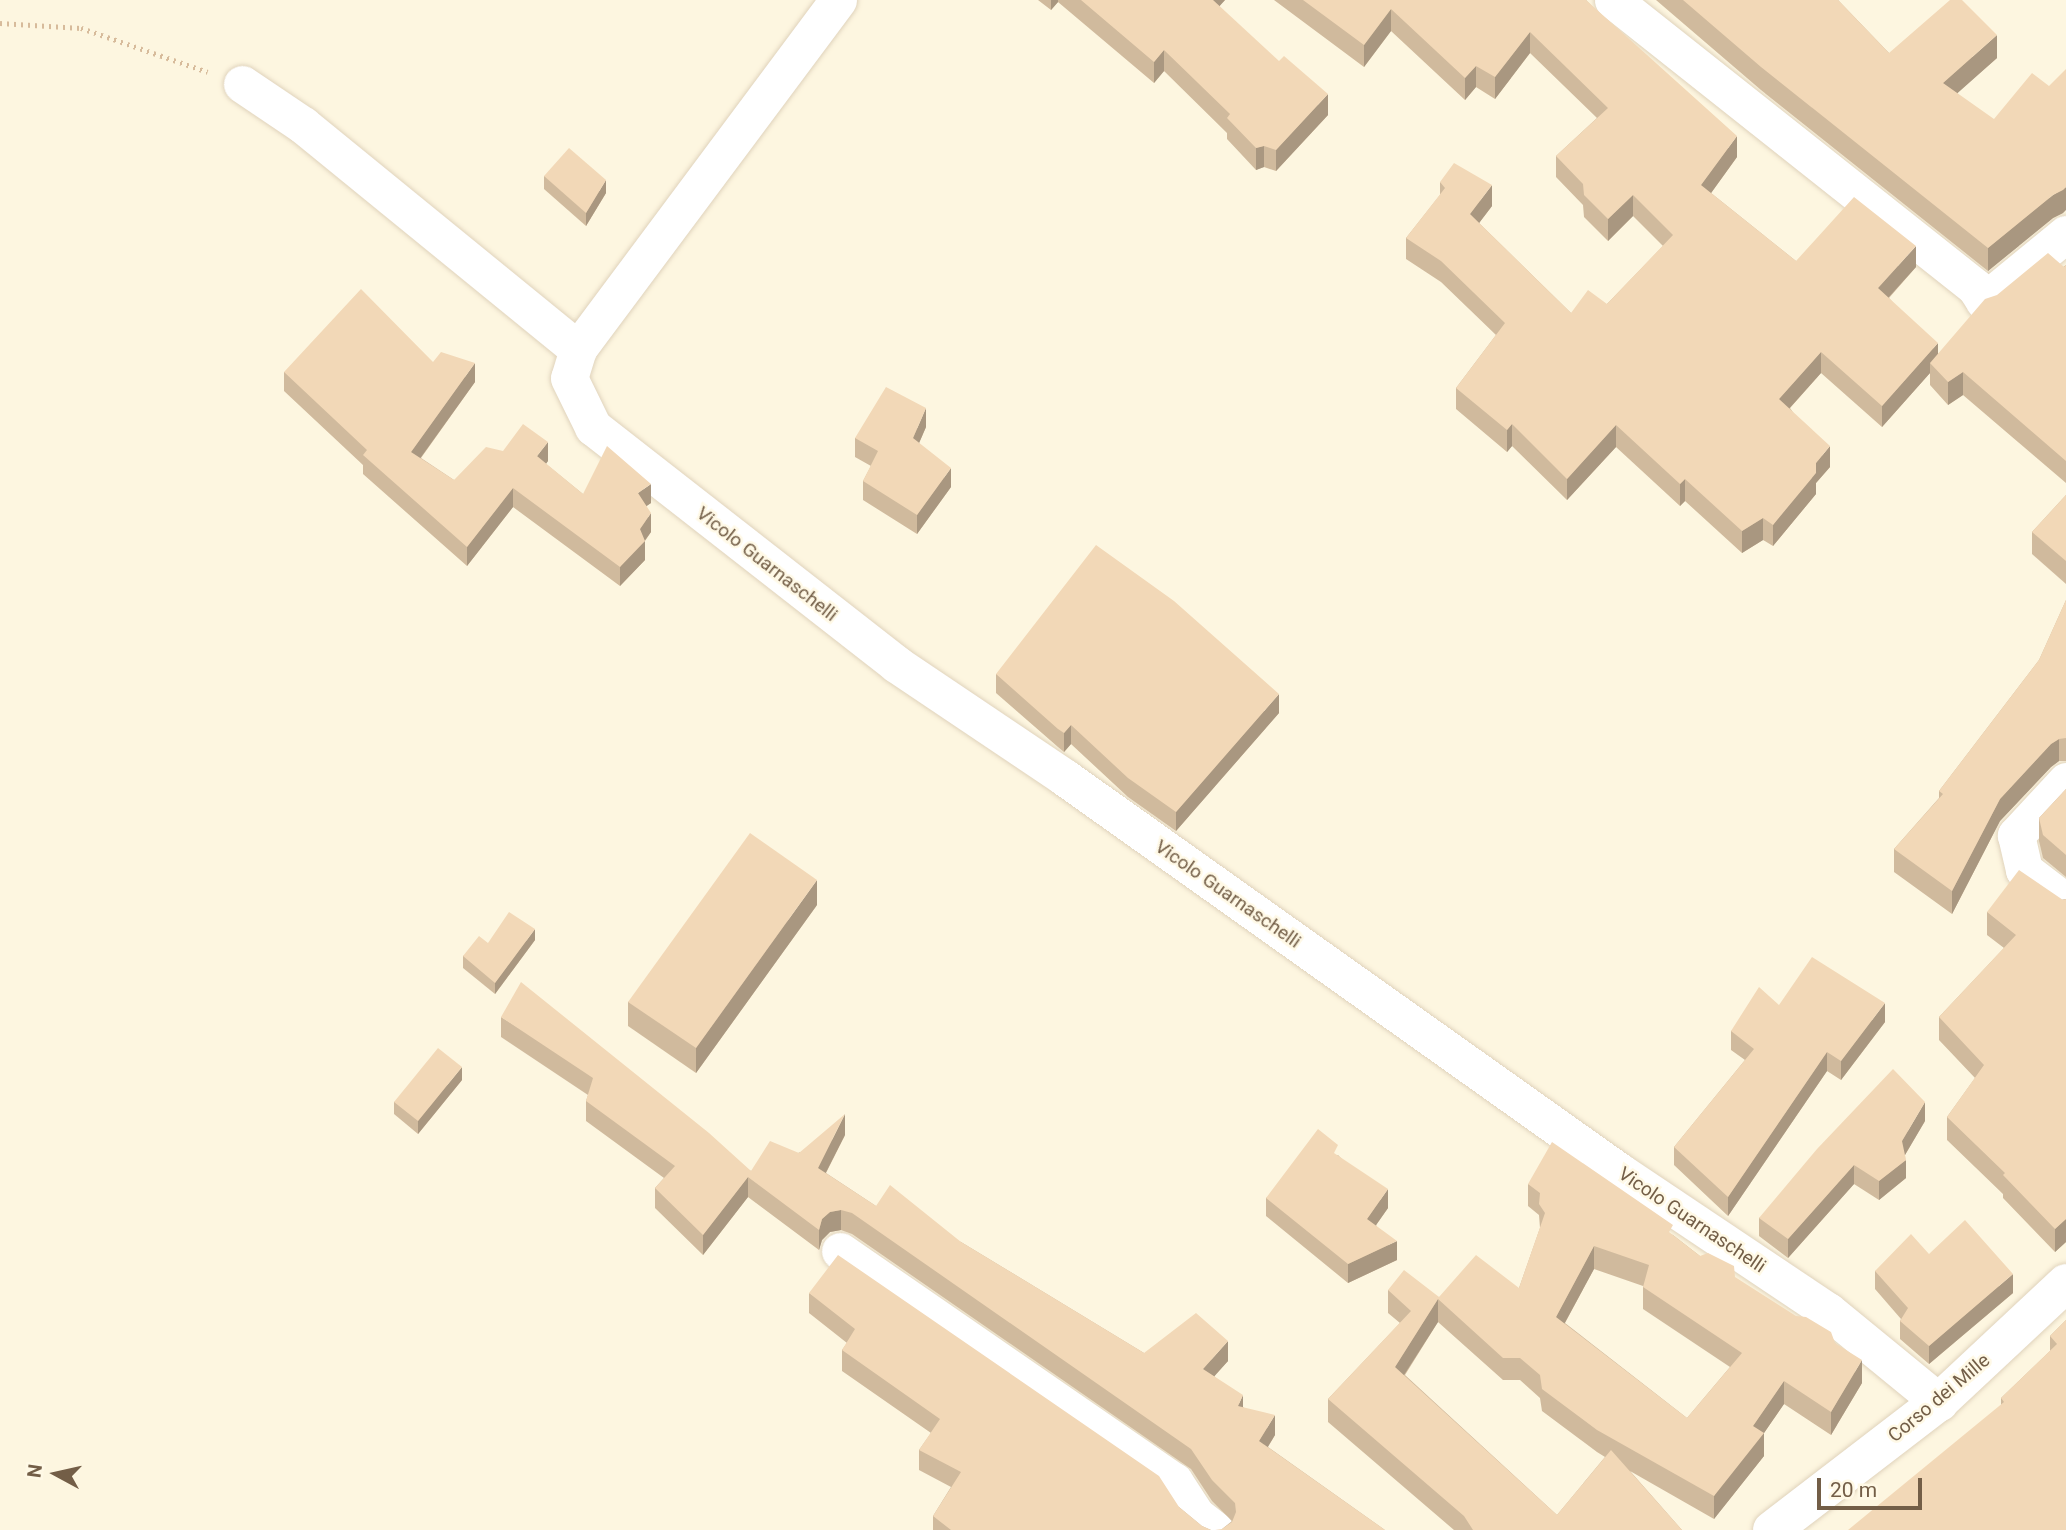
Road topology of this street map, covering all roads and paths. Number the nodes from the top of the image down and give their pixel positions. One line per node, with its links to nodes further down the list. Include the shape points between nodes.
1 (838, 0): 6 (street)
2 (1613, 0): 5 (street, via 1975,288 1984,301)
3 (0, 23): 4 (path, via 81,28)
4 (242, 84): 6 (street, via 314,134)
5 (2066, 234)
6 (578, 349): 11 (street, Vicolo Guarnaschelli, via 569,378 593,427 708,519 896,664 1064,777 1620,1172 1828,1311)
7 (2066, 781): 8 (street, via 2016,835 2024,870)
8 (2066, 902)
9 (840, 1251): 12 (street, via 1174,1481 1195,1515)
10 (2066, 1283): 11 (street, Corso dei Mille)
11 (1939, 1402): 13 (street, Corso dei Mille)
12 (1215, 1530)
13 (1772, 1530)

